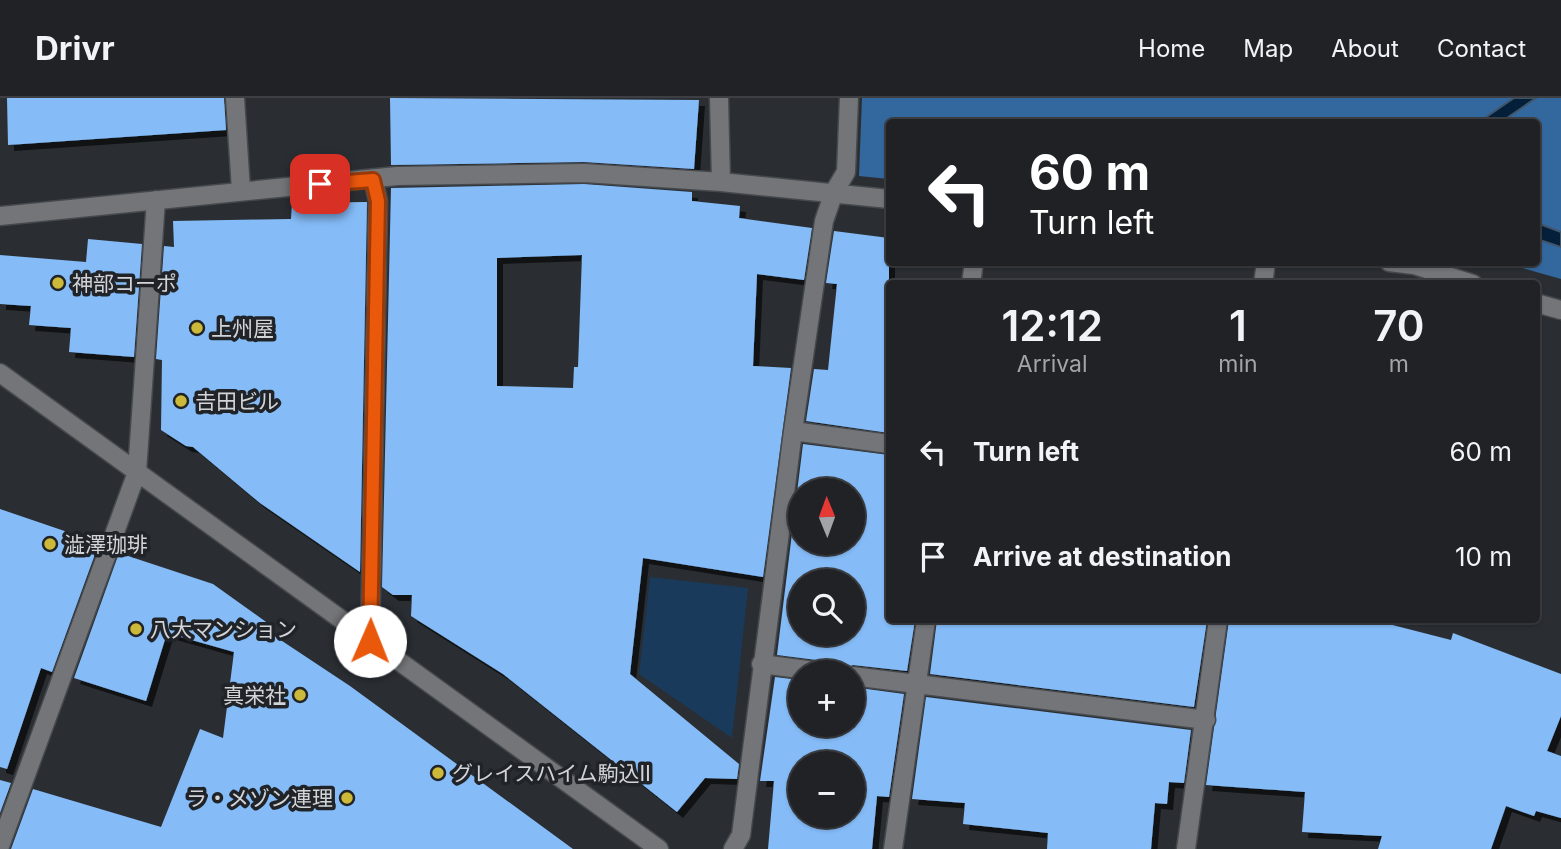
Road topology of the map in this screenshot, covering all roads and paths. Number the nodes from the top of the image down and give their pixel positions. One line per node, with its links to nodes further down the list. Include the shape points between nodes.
1 (235, 98): 6 (street)
2 (719, 98): 5 (street)
3 (849, 98): 7 (street, via 846,172)
4 (373, 180): 5 (street, via 584,173); 6 (street); 21 (street, via 378,201)
5 (721, 182): 7 (street)
6 (241, 190): 9 (street)
7 (834, 192): 8 (street); 16 (street, via 824,221)
8 (886, 199)
9 (156, 200): 10 (street); 18 (street)
10 (0, 216)
11 (1417, 266): 12 (street)
12 (1461, 280)
13 (1540, 304): 14 (street)
14 (1561, 310)
15 (0, 373): 18 (street)
16 (793, 431): 17 (street); 22 (street)
17 (886, 444)
18 (137, 472): 21 (street); 27 (street)
19 (926, 623): 25 (street)
20 (1218, 623): 26 (street)
21 (370, 641): 28 (street)
22 (761, 664): 23 (street); 29 (street, via 741,835)
23 (788, 667)
24 (865, 678): 25 (street)
25 (917, 684): 26 (street); 30 (street)
26 (1206, 720): 31 (street)
27 (0, 846)
28 (659, 849)
29 (733, 849)
30 (893, 849)
31 (1186, 849)

